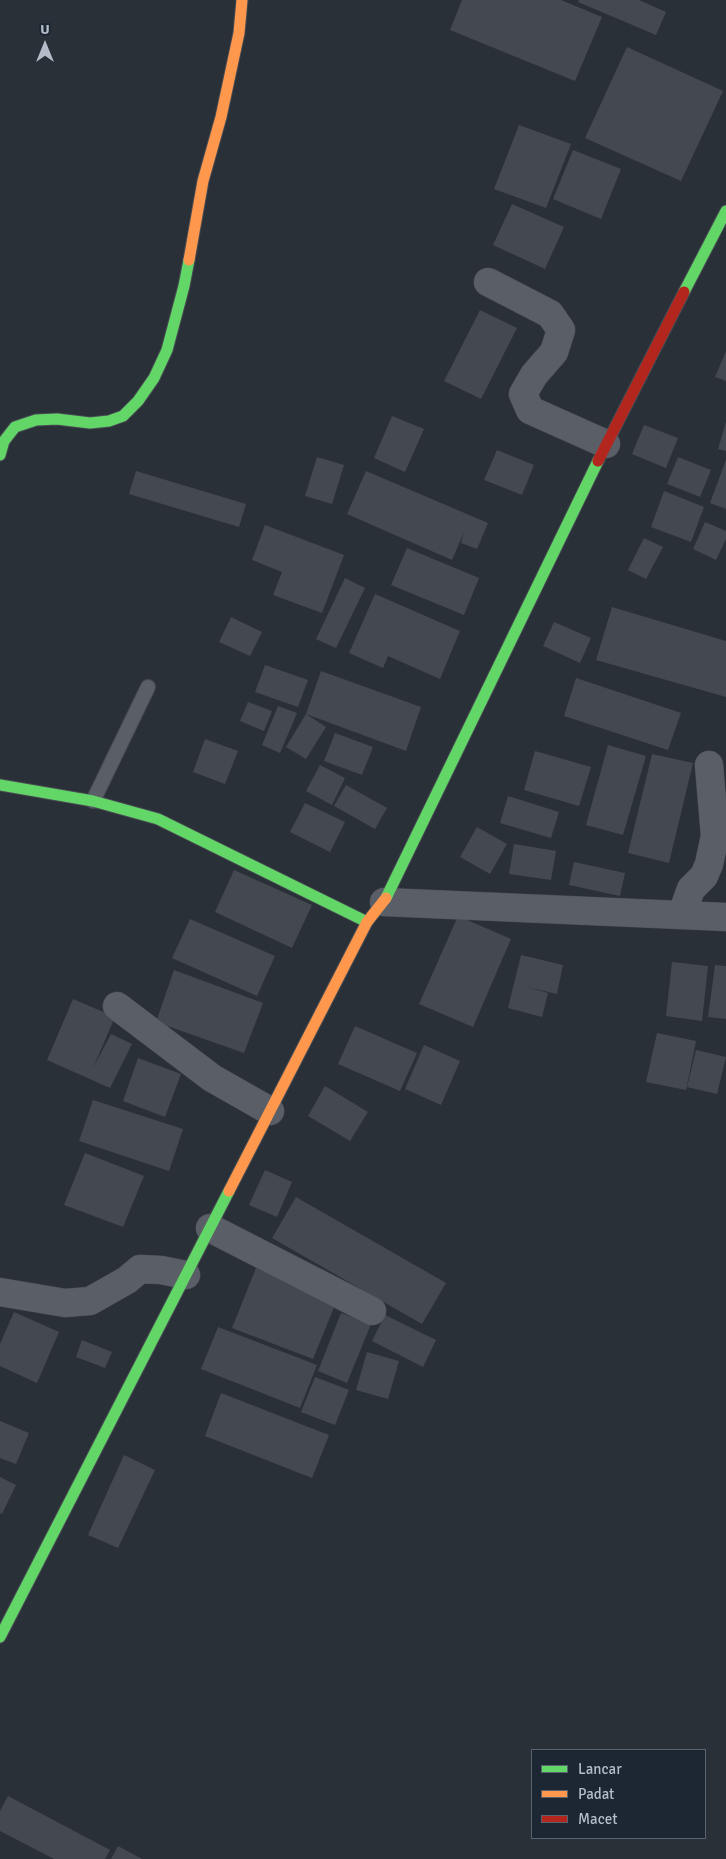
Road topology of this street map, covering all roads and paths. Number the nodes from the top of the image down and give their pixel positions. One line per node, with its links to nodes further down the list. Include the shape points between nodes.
1 (242, 0): 5 (main road, via 239,33 222,117 203,181 184,286 168,350 154,378 138,401 122,416 90,423 36,420 15,427 4,441)
2 (726, 211): 4 (main road)
3 (488, 282): 4 (street, via 550,314 560,330 554,352 523,394 530,410)
4 (606, 444): 10 (main road)
5 (0, 456)
6 (148, 687): 9 (lane)
7 (709, 765): 11 (street, via 715,836 704,876 691,889)
8 (0, 785): 9 (main road)
9 (93, 801): 10 (main road, via 158,819)
10 (376, 912): 11 (street); 14 (main road)
11 (682, 914): 12 (street)
12 (726, 917)
13 (117, 1006): 14 (street, via 212,1078)
14 (270, 1111): 15 (main road)
15 (210, 1228): 16 (main road); 18 (street)
16 (186, 1275): 17 (street, via 140,1269 90,1302 65,1303); 19 (main road)
17 (0, 1292)
18 (372, 1311)
19 (0, 1637)

